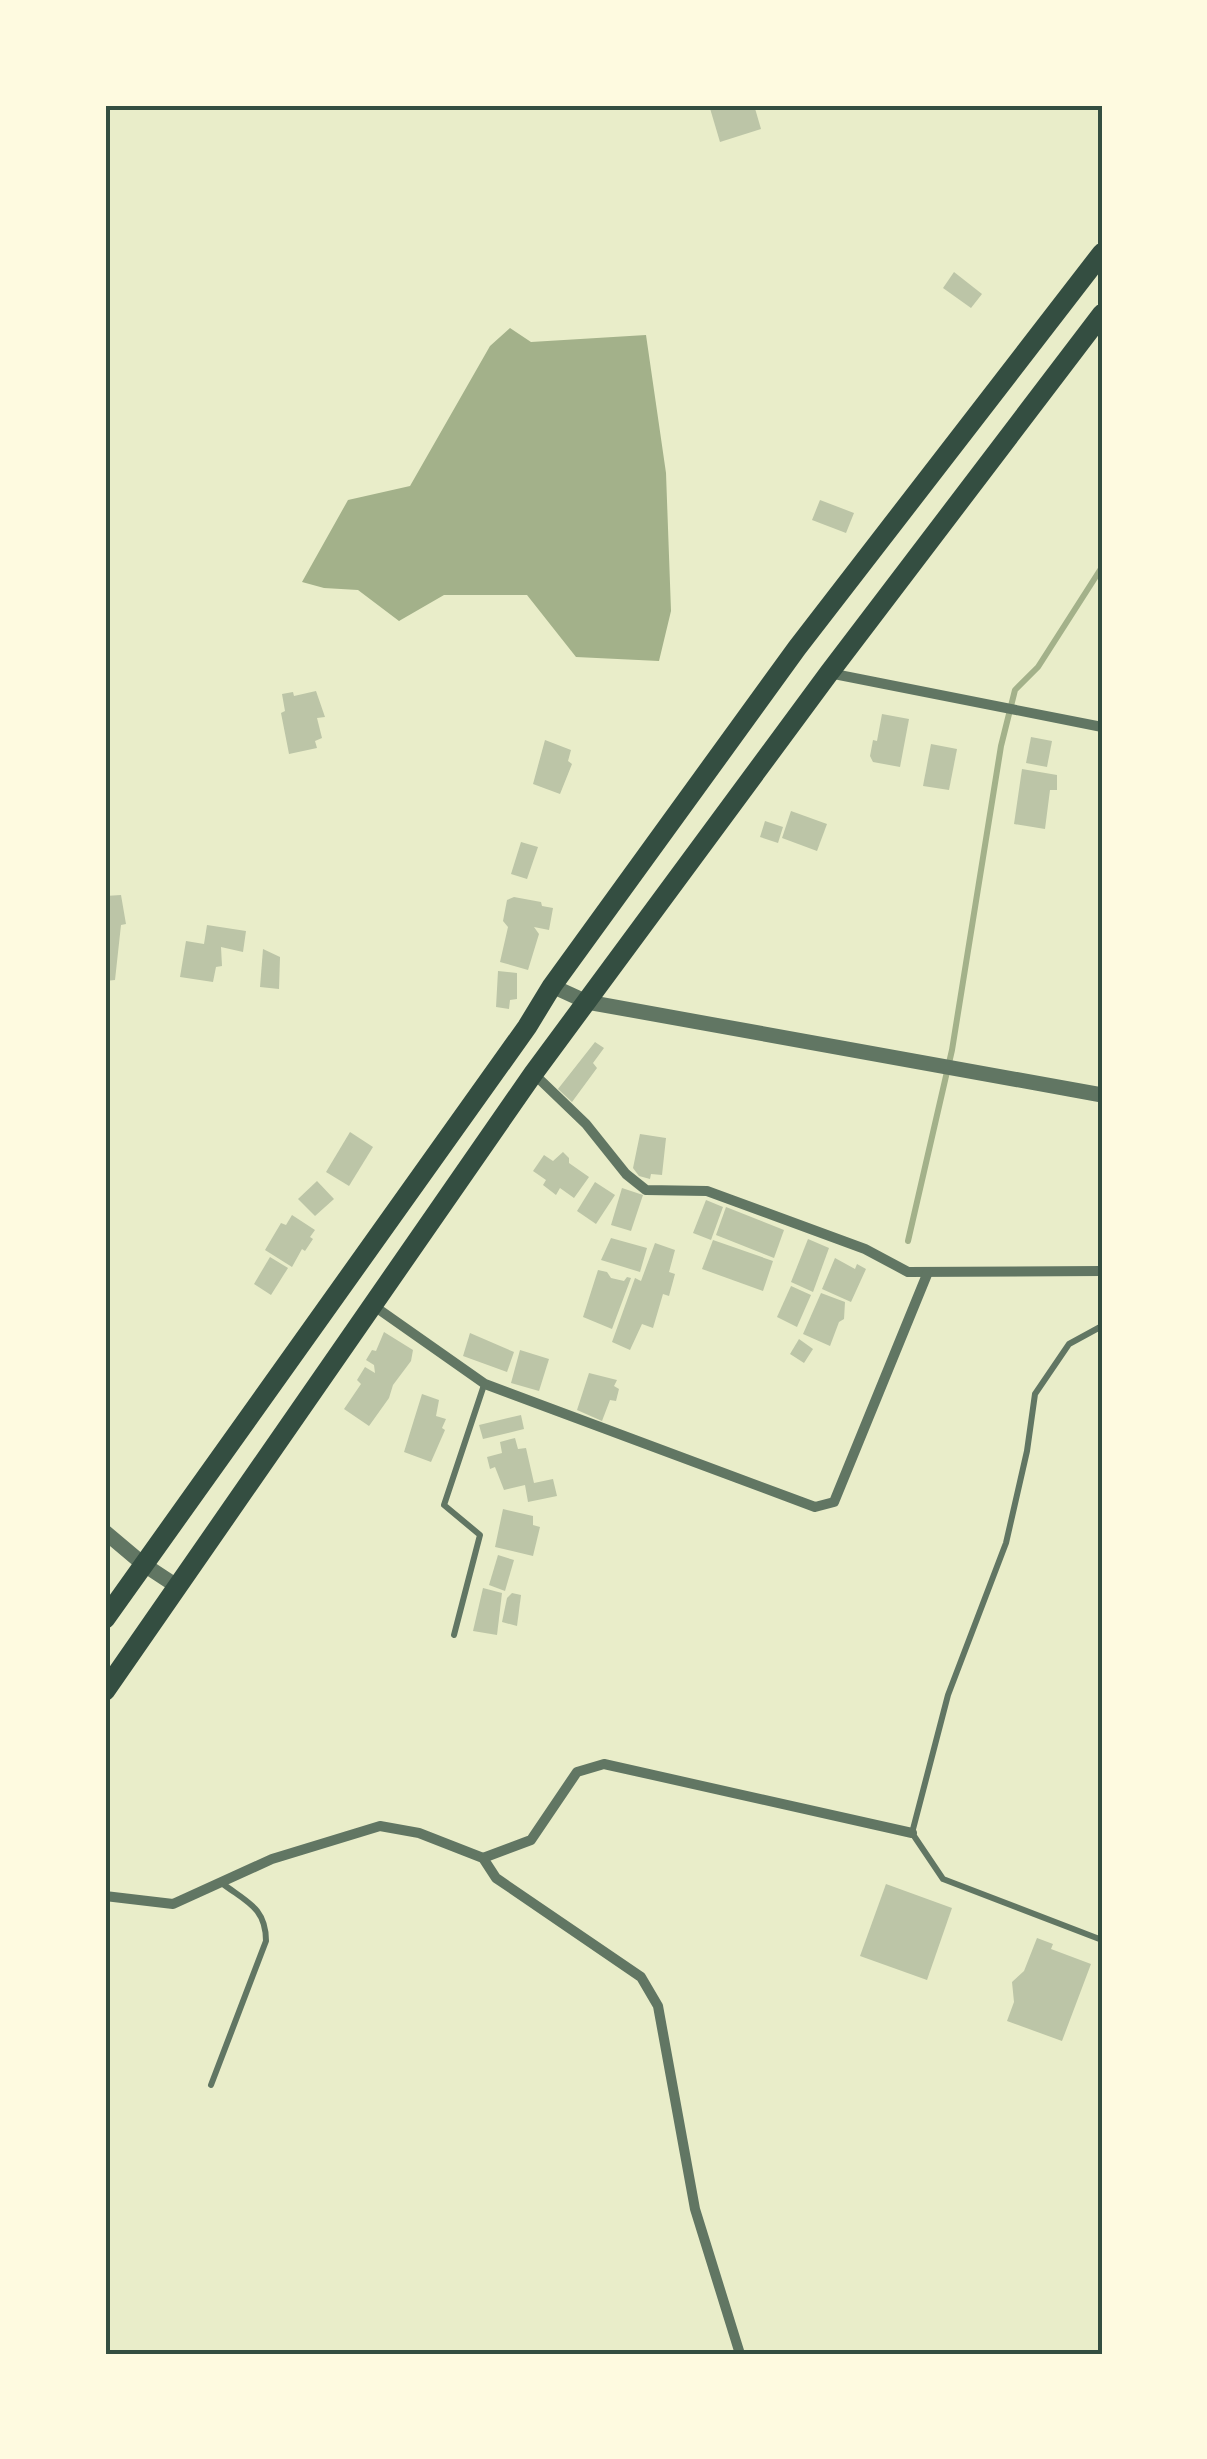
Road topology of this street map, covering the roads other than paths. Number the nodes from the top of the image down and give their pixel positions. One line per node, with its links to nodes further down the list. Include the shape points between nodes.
1 (1102, 252): 5 (main road, via 797,648)
2 (1102, 314): 3 (main road)
3 (828, 673): 4 (street); 6 (main road)
4 (1102, 727)
5 (552, 986): 6 (street); 15 (main road)
6 (587, 1002): 7 (main road); 8 (street)
7 (533, 1074): 9 (street, via 646,1190 706,1190 866,1249 908,1272); 11 (main road)
8 (1102, 1095)
9 (928, 1272): 10 (street); 13 (street, via 834,1502 815,1507)
10 (1102, 1272)
11 (374, 1306): 13 (street); 16 (main road)
12 (1102, 1326): 20 (lane, via 1069,1344 1035,1394 1006,1543 948,1695)
13 (485, 1384): 18 (lane, via 444,1505 480,1535)
14 (105, 1532): 15 (street)
15 (143, 1564): 16 (street); 17 (main road)
16 (178, 1586): 19 (main road)
17 (105, 1619)
18 (454, 1635)
19 (105, 1691)
20 (912, 1834): 21 (street, via 604,1764 578,1772 531,1840); 24 (lane, via 943,1878)
21 (483, 1858): 22 (street, via 380,1826 272,1859); 26 (street, via 496,1878 640,1976 658,2006 696,2210)
22 (222, 1884): 23 (street, via 173,1904); 25 (lane, via 259,1911 266,1941)
23 (105, 1896)
24 (1102, 1940)
25 (211, 2086)
26 (740, 2354)

